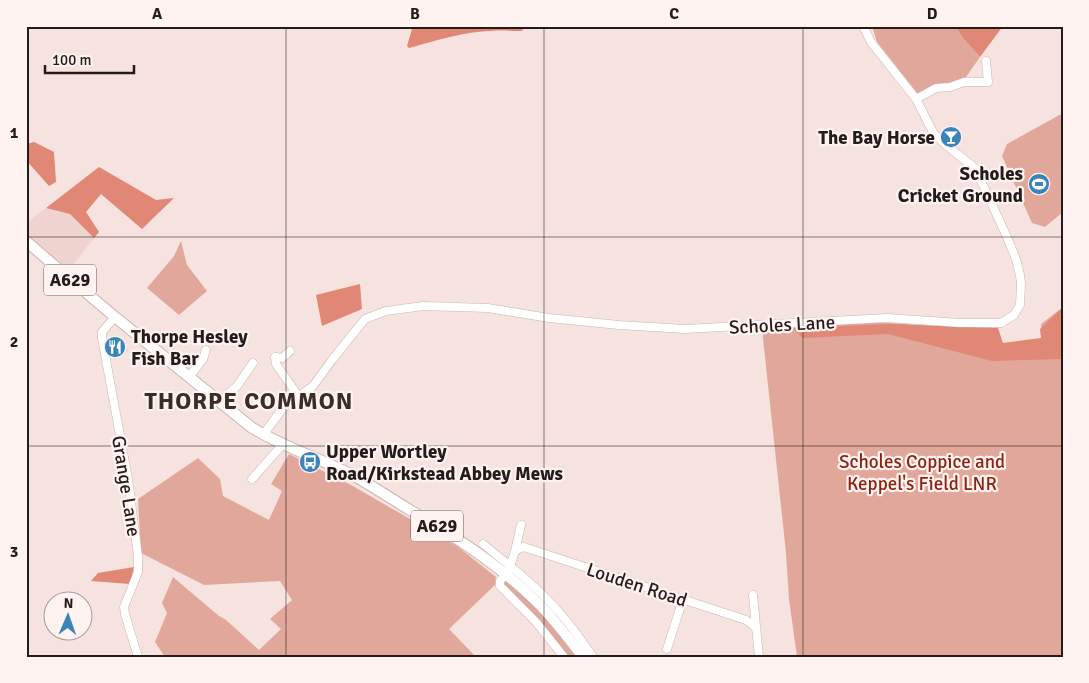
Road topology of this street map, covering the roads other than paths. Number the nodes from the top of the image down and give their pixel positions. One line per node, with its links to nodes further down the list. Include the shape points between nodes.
1 (863, 26): 3 (street, Scholes Lane, via 871,42)
2 (986, 61): 3 (street, via 988,82 964,82 936,88)
3 (916, 99): 10 (street, Scholes Lane, via 937,138 976,168 1016,259 1022,284 1020,305 1014,316 1001,323 887,318 685,329 618,326 488,308 423,306 386,311 365,320 313,386)
4 (26, 241): 5 (main road, A629)
5 (115, 317): 9 (main road, A629); 23 (street, Grange Lane, via 102,332 102,338 128,479 138,556 138,572 124,607)
6 (206, 350): 9 (street)
7 (290, 351): 10 (street, via 282,358 275,357 276,364)
8 (253, 363): 11 (street, via 237,386)
9 (189, 377): 11 (main road, A629)
10 (298, 397): 12 (street, Scholes Lane, via 283,408)
11 (219, 402): 12 (main road, A629)
12 (263, 435): 13 (main road, A629)
13 (283, 444): 14 (street); 18 (main road, A629, via 357,478)
14 (252, 480)
15 (521, 525): 17 (street)
16 (483, 544): 18 (street)
17 (515, 551): 18 (street); 20 (street, Louden Road, via 527,548)
18 (508, 570): 24 (street, via 500,586 536,622); 25 (main road, A629); 26 (street, via 541,593)
19 (753, 595): 21 (street)
20 (683, 599): 21 (street, Louden Road, via 746,620); 22 (street)
21 (756, 629): 27 (street)
22 (667, 649)
23 (138, 657)
24 (564, 657)
25 (583, 657)
26 (594, 657)
27 (759, 657)

